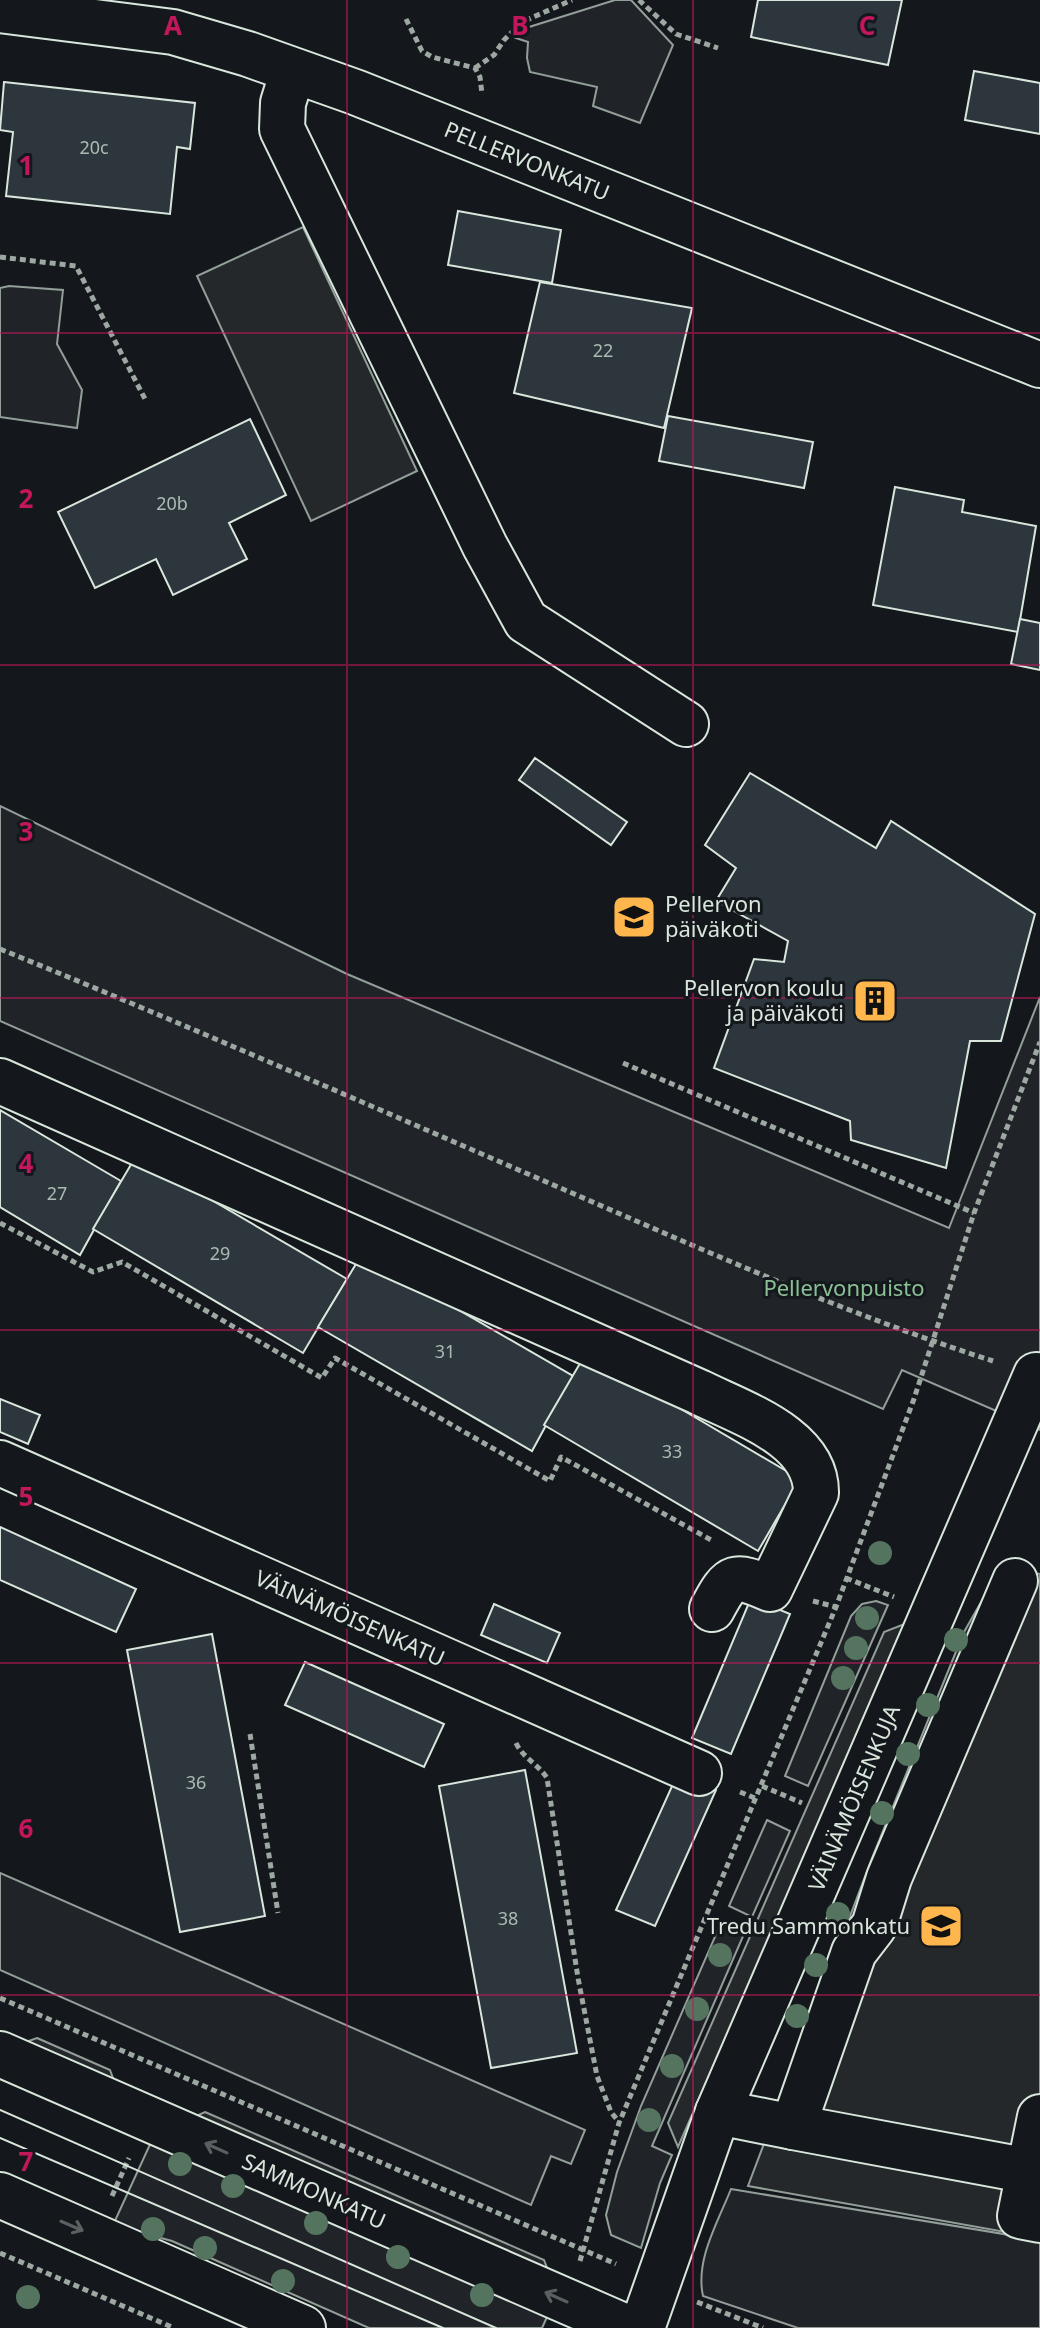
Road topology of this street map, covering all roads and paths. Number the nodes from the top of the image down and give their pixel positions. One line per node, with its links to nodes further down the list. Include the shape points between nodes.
1 (572, 0): 6 (path, via 522,22)
2 (639, 0): 5 (path, via 676,34)
3 (0, 10): 7 (street, PELLERVONKATU, via 173,32)
4 (406, 19): 6 (path, via 422,51)
5 (718, 48)
6 (475, 68): 8 (path, via 483,91)
7 (293, 71): 10 (street, PELLERVONKATU); 12 (street, via 282,129 526,621)
8 (478, 102)
9 (0, 257): 11 (path, via 76,266)
10 (1040, 365)
11 (145, 399)
12 (686, 724)
13 (0, 949): 19 (path, via 685,1242)
14 (1040, 1042): 17 (path)
15 (623, 1063): 17 (path)
16 (0, 1081): 23 (street, via 699,1392 799,1448 816,1481 816,1493 770,1589)
17 (974, 1213): 19 (path)
18 (0, 1223): 23 (path, via 93,1272 122,1262 322,1378 335,1358 550,1481 561,1457 723,1547)
19 (932, 1341): 20 (path); 36 (path, via 836,1607)
20 (1038, 1375): 22 (street, VÄINÄMÖISENKUJA)
21 (0, 1463): 28 (street, VÄINÄMÖISENKATU)
22 (956, 1564): 24 (street); 33 (street, VÄINÄMÖISENKUJA)
23 (744, 1578): 25 (street, via 724,1587)
24 (1027, 1583): 37 (street, via 889,1878 874,1926 854,1952)
25 (712, 1609)
26 (250, 1734): 29 (path)
27 (515, 1740): 36 (path, via 521,1754 538,1764 547,1778 597,2076)
28 (699, 1773)
29 (278, 1913)
30 (0, 1998): 32 (path)
31 (0, 2054): 35 (street, SAMMONKATU)
32 (167, 2071): 35 (path); 36 (path, via 582,2249)
33 (718, 2112): 37 (street); 49 (street, VÄINÄMÖISENKUJA)
34 (1040, 2117): 38 (street)
35 (146, 2118): 41 (path); 48 (street, SAMMONKATU, one-way to 35)
36 (619, 2123)
37 (793, 2127): 38 (street)
38 (1029, 2171): 40 (street, via 1020,2216)
39 (0, 2195): 41 (street, one-way to 41)
40 (1040, 2220)
41 (94, 2236): 43 (path); 47 (street)
42 (0, 2253): 43 (path)
43 (73, 2285): 46 (path)
44 (694, 2301): 45 (path)
45 (748, 2325): 50 (path)
46 (174, 2328)
47 (303, 2328)
48 (628, 2328)
49 (642, 2328)
50 (763, 2328)

